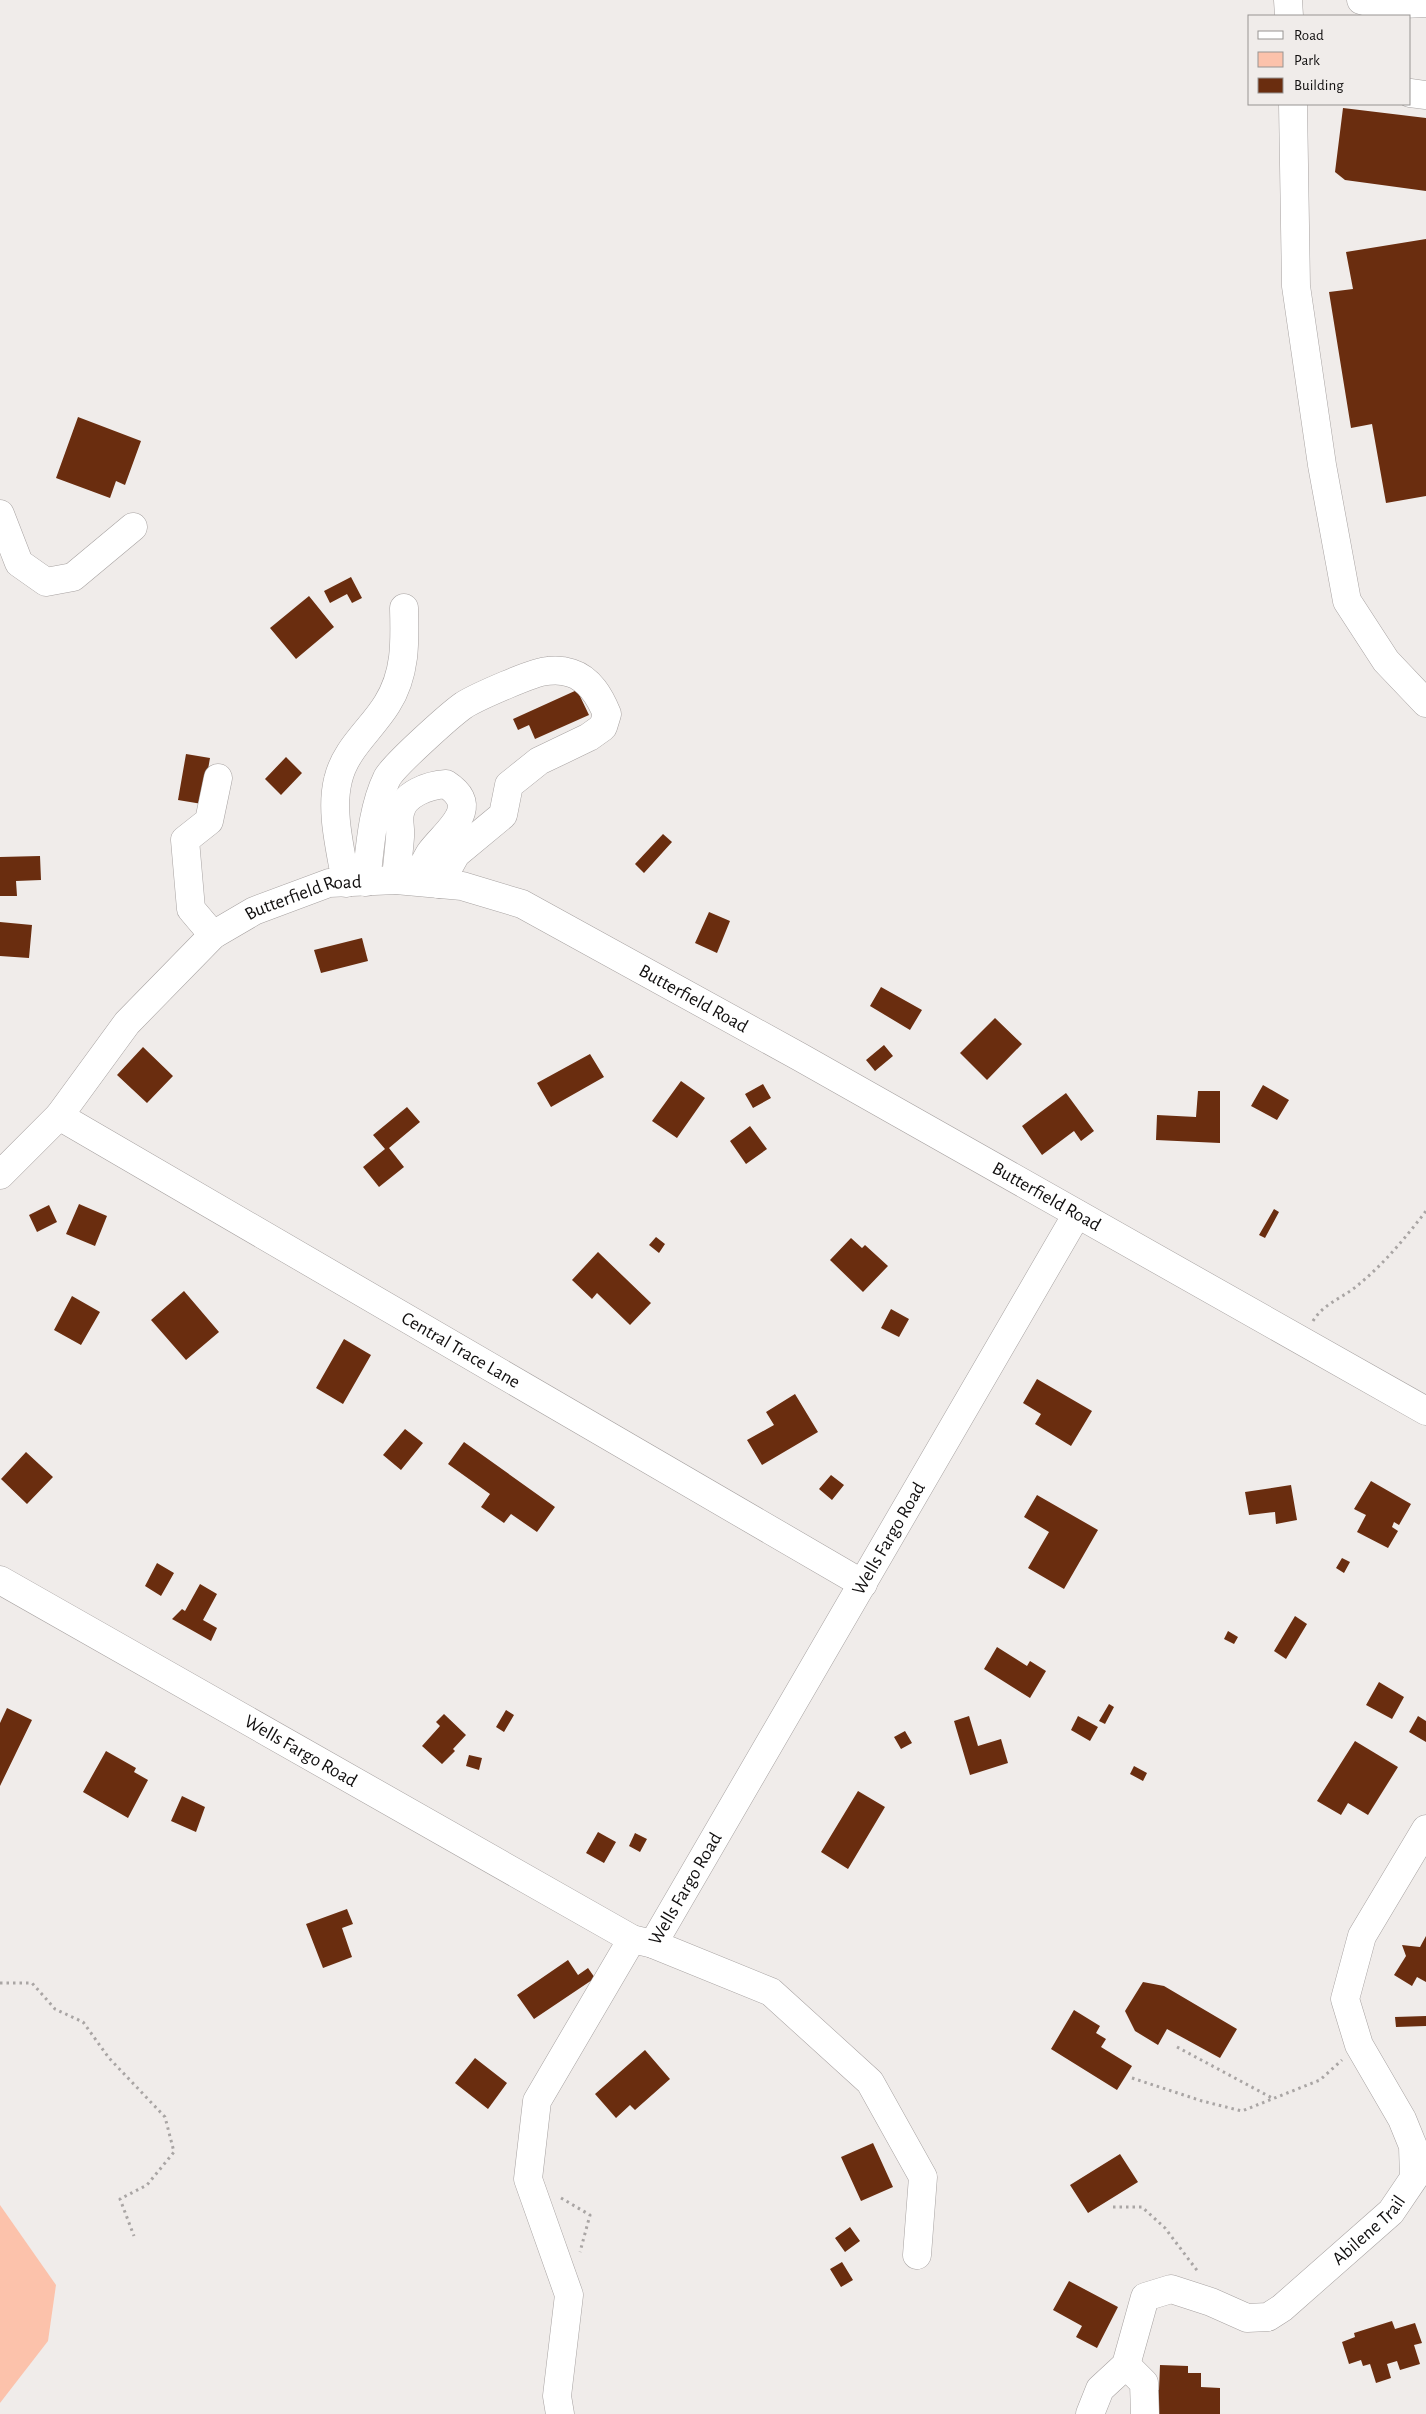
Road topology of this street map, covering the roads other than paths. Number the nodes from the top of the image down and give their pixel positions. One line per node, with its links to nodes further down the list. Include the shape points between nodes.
1 (1288, 0): 4 (street)
2 (1361, 0): 3 (street, via 1378,5)
3 (1426, 3)
4 (1289, 15)
5 (1411, 93): 6 (street)
6 (1426, 95)
7 (1293, 105): 11 (street, via 1296,286 1322,465 1347,602 1386,660)
8 (0, 514): 9 (street, via 19,564 46,582 73,577)
9 (133, 526)
10 (404, 608): 14 (street, via 405,647 400,678 387,704 346,757 337,781 338,828)
11 (1426, 703)
12 (218, 778): 15 (street, via 208,821 185,840 191,909)
13 (417, 881): 14 (street, Butterfield Road); 14 (street, via 503,815 509,785 517,777 539,760 603,727 607,714 586,681 570,672 547,671 465,705 426,738 388,776); 18 (street, Butterfield Road, via 462,886 522,904)
14 (356, 882): 15 (street, Butterfield Road, via 329,884 254,911)
15 (213, 935): 16 (street, Butterfield Road, via 127,1023)
16 (59, 1116): 17 (street, Butterfield Road); 21 (street, Central Trace Lane)
17 (0, 1175)
18 (1077, 1214): 19 (street, Butterfield Road); 21 (street, Wells Fargo Road)
19 (1426, 1411)
20 (0, 1580): 23 (street, Wells Fargo Road)
21 (863, 1584): 23 (street, Wells Fargo Road)
22 (1426, 1828): 25 (street, Abilene Trail, via 1362,1936 1345,1999 1359,2045 1402,2119 1413,2146 1414,2178 1406,2193 1391,2212 1268,2317 1247,2318 1171,2289 1145,2297)
23 (642, 1941): 24 (street, via 771,1992 870,2082 923,2176); 26 (street, via 537,2100 528,2179 569,2295 557,2396)
24 (917, 2255)
25 (1126, 2365): 27 (street, via 1100,2388); 28 (street, via 1144,2383)
26 (560, 2414)
27 (1090, 2414)
28 (1145, 2414)

